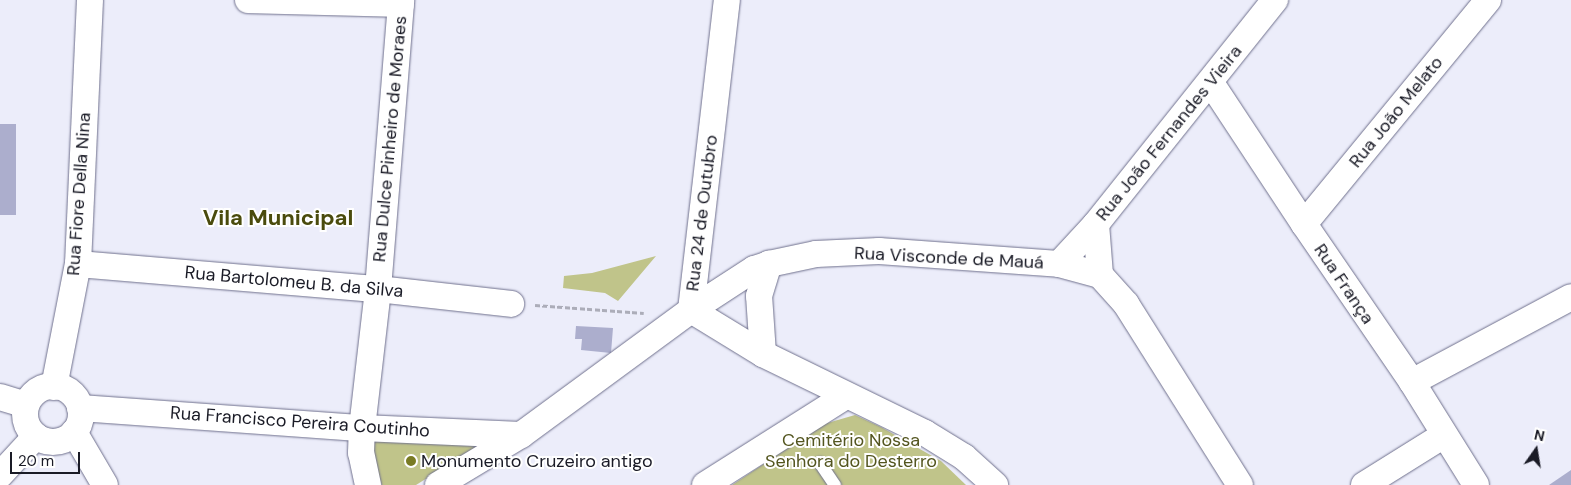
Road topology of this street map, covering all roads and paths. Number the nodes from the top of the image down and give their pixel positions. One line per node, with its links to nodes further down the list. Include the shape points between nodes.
1 (90, 0): 10 (street, Rua Fiore Della Nina)
2 (248, 0): 6 (street)
3 (727, 0): 17 (street, Rua 24 de Outubro)
4 (1275, 0): 7 (street, Rua João Fernandes Vieira)
5 (1488, 0): 9 (street, Rua João Melato)
6 (401, 2): 14 (street, Rua Dulce Pinheiro de Moraes)
7 (1211, 83): 8 (street, Rua João Fernandes Vieira); 9 (street, Rua França)
8 (1096, 224): 12 (street, Rua João Fernandes Vieira); 13 (street)
9 (1304, 224): 20 (street, Rua França)
10 (78, 264): 14 (street, Rua Bartolomeu B. da Silva); 21 (street, Rua Fiore Della Nina)
11 (770, 264): 12 (street, Rua Visconde de Mauá, via 816,254 879,251); 17 (street, Rua Visconde de Mauá, via 754,269); 19 (street, via 759,296)
12 (1059, 264): 13 (street, Rua Visconde de Mauá)
13 (1100, 275): 38 (street, via 1126,304)
14 (378, 289): 16 (street, Rua Bartolomeu B. da Silva); 26 (street, Rua Dulce Pinheiro de Moraes)
15 (1571, 297): 20 (street)
16 (510, 304): 18 (path)
17 (691, 310): 19 (street, Rua 24 de Outubro); 27 (street, Rua Visconde de Mauá)
18 (646, 313)
19 (763, 354): 22 (street, Rua 24 de Outubro)
20 (1412, 382): 28 (street, Rua França)
21 (54, 387): 24 (street, via 37,391); 25 (street, via 70,393)
22 (846, 396): 35 (street); 37 (street, Rua 24 de Outubro, via 925,434 964,457)
23 (0, 397): 24 (street)
24 (26, 405): 29 (street, via 26,422)
25 (77, 420): 26 (street, Rua Francisco Pereira Coutinho); 29 (street, via 68,437 52,442); 32 (street)
26 (362, 428): 27 (street, Rua Francisco Pereira Coutinho); 33 (street, Rua Dulce Pinheiro de Moraes, via 361,452)
27 (521, 435): 34 (street, Rua Visconde de Mauá)
28 (1444, 435): 39 (street); 40 (street, Rua França)
29 (36, 436): 31 (street)
30 (820, 463): 36 (lane)
31 (0, 475)
32 (105, 485)
33 (368, 485)
34 (438, 485)
35 (705, 485)
36 (835, 485)
37 (995, 485)
38 (1240, 485)
39 (1364, 485)
40 (1476, 485)

